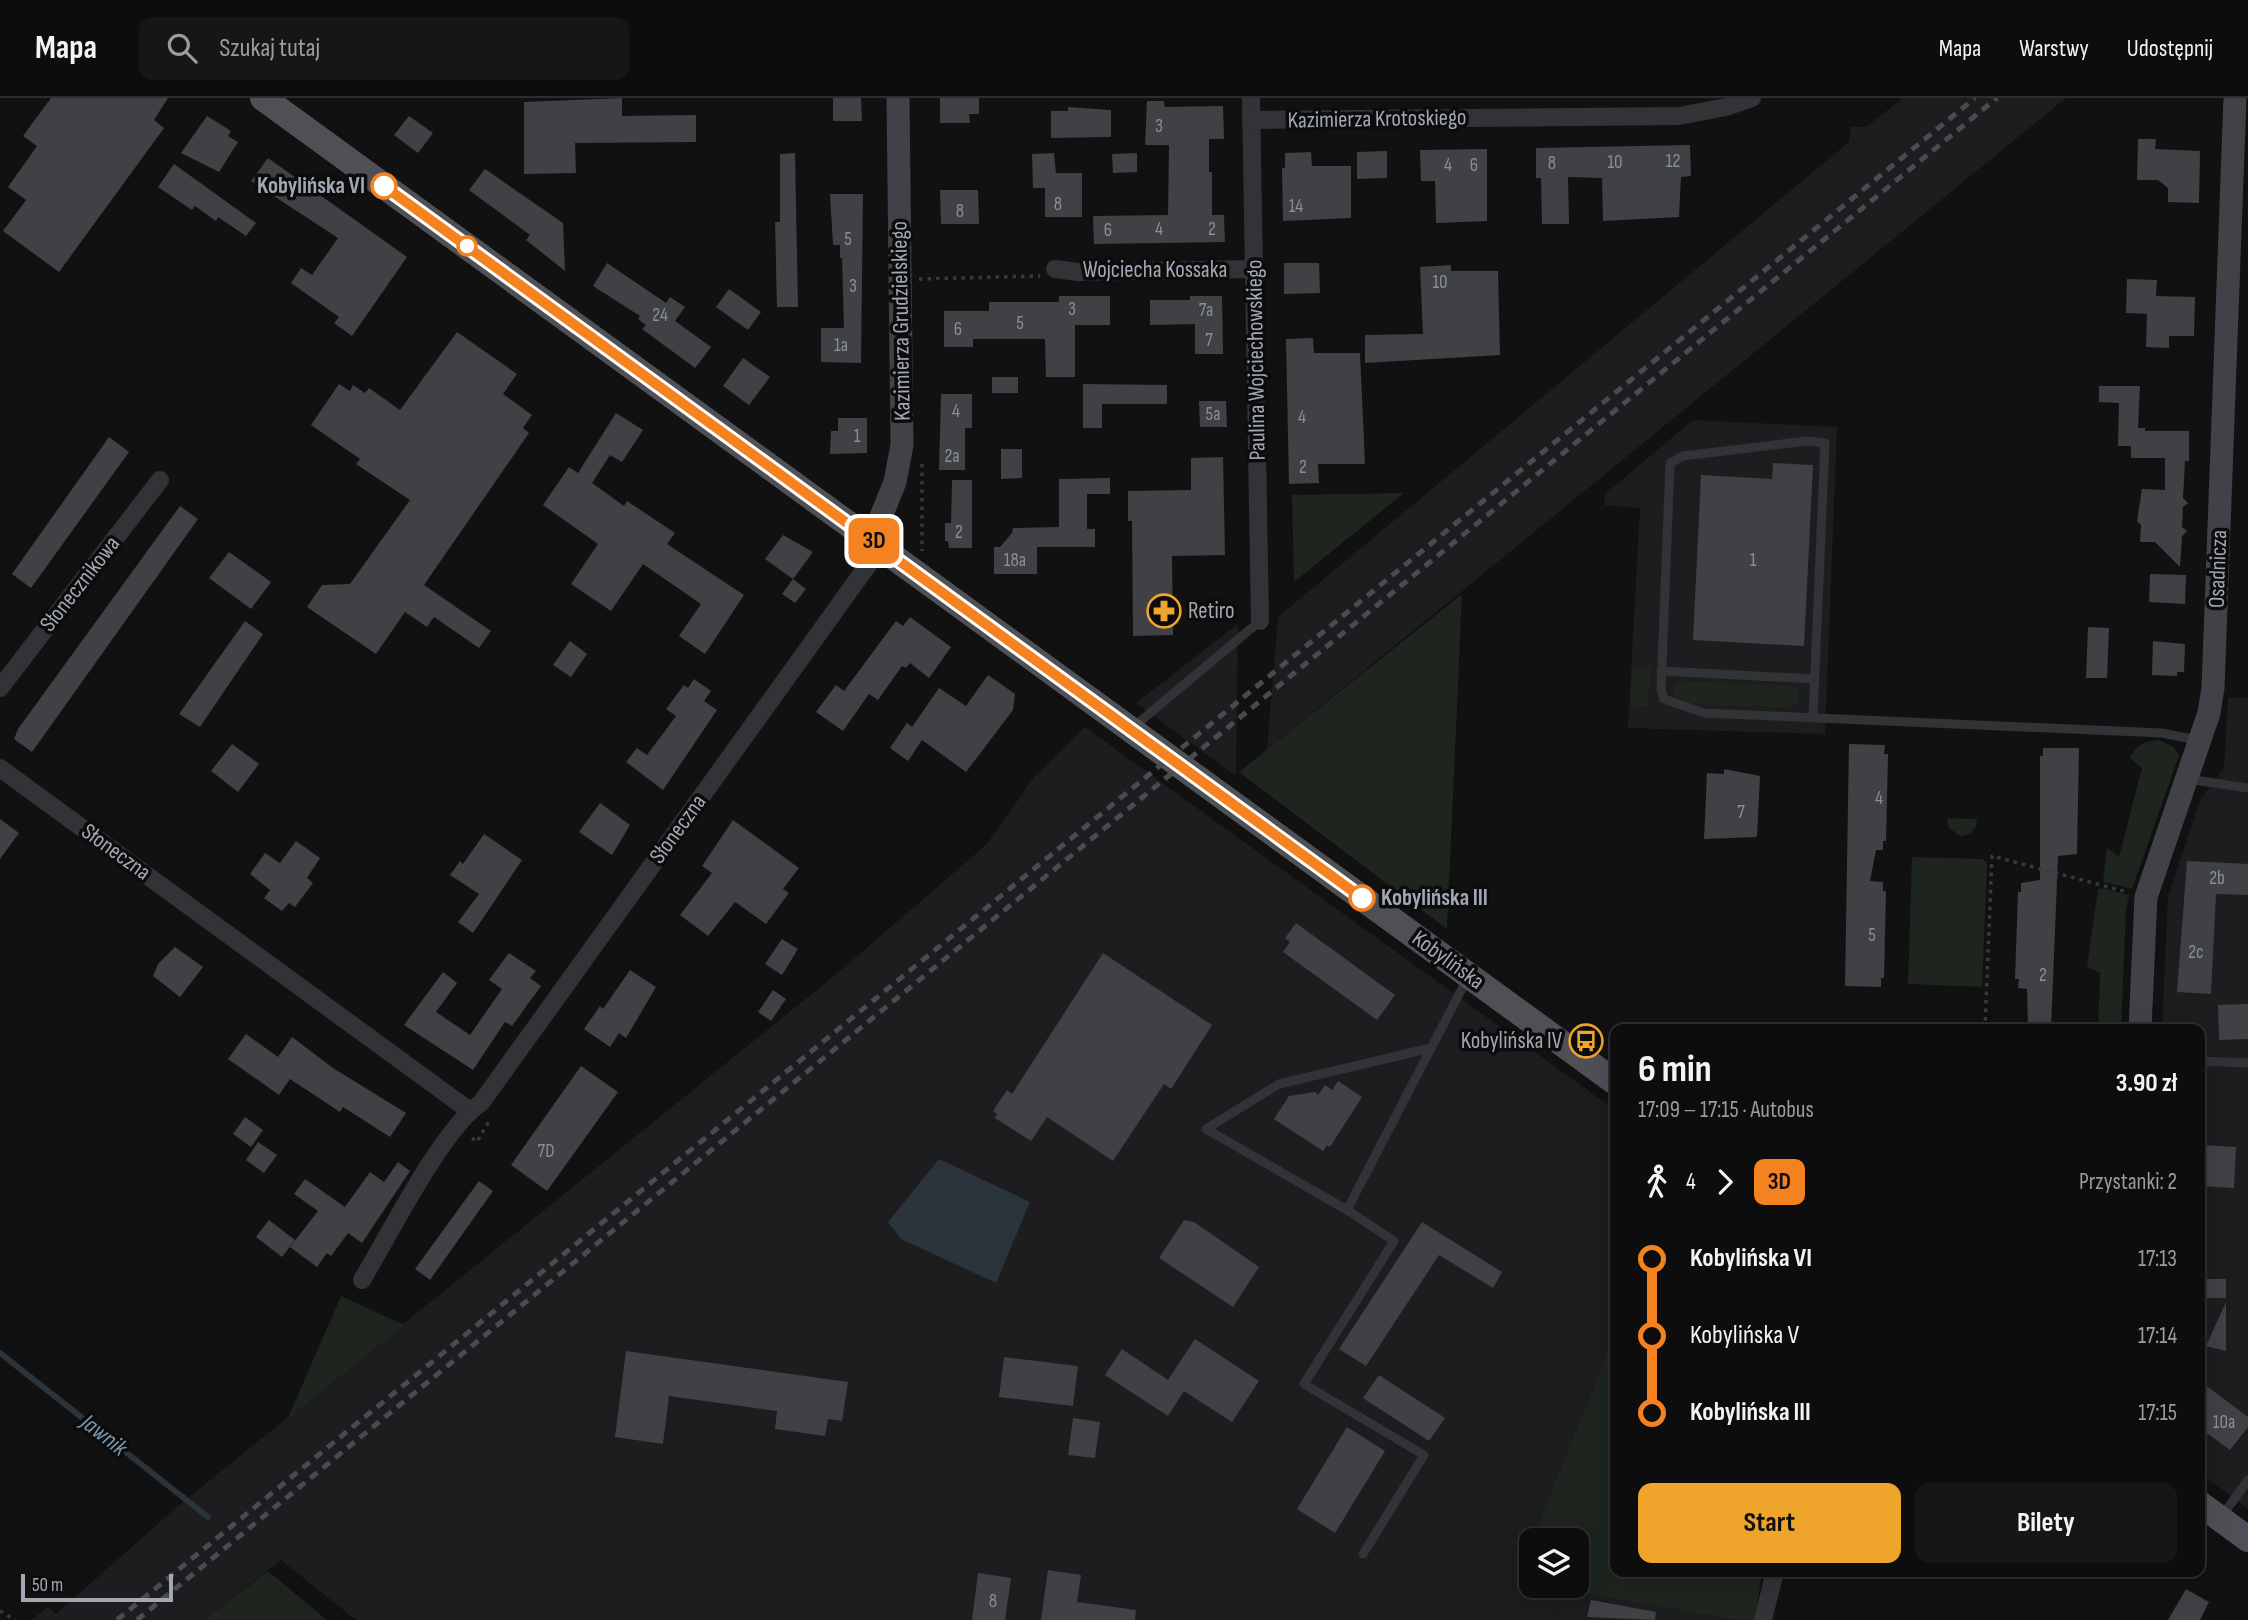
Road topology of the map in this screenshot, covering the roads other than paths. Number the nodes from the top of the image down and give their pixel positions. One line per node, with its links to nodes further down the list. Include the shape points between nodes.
1 (263, 98): 10 (main road, Kobylińska)
2 (898, 98): 10 (street, Kazimierza Grudzielskiego, via 902,445 895,482)
3 (1251, 98): 6 (street, Paulina Wojciechowskiego)
4 (1752, 98): 6 (street, Kazimierza Krotoskiego, via 1679,116)
5 (2235, 98): 17 (street, Osadnicza, via 2213,688)
6 (1251, 120): 8 (street, Paulina Wojciechowskiego)
7 (1055, 269): 8 (street, Wojciecha Kossaka)
8 (1255, 269): 11 (street, Paulina Wojciechowskiego)
9 (160, 480): 14 (street, Słonecznikowa)
10 (872, 539): 16 (main road, Kobylińska); 27 (street, Słoneczna, via 873,558 488,1094)
11 (1259, 621): 16 (lane)
12 (1661, 671): 13 (lane); 13 (lane, via 1670,463 1683,456 1807,441 1825,443); 15 (lane, via 1664,699 1680,706 1704,713)
13 (1815, 679): 15 (lane)
14 (0, 688)
15 (1813, 716): 17 (lane, via 2162,733)
16 (1131, 729): 21 (main road, Kobylińska)
17 (2199, 740): 19 (street, Osadnicza)
18 (0, 768): 27 (street, Słoneczna)
19 (2186, 779): 20 (lane); 22 (street, Osadnicza, via 2146,897)
20 (2248, 788)
21 (1469, 975): 23 (lane); 26 (main road, Kobylińska)
22 (2140, 1024)
23 (1432, 1048): 28 (lane); 28 (lane, via 1279,1084 1206,1129)
24 (2205, 1061): 25 (lane)
25 (2248, 1063)
26 (1610, 1078)
27 (470, 1111): 29 (street, Słoneczna, via 427,1169)
28 (1347, 1210): 33 (lane, via 1394,1241 1304,1384 1424,1455)
29 (362, 1280)
30 (2248, 1480): 31 (lane)
31 (2210, 1511): 32 (main road)
32 (2248, 1539)
33 (1363, 1554)
34 (1774, 1577): 35 (street)
35 (1763, 1620)

